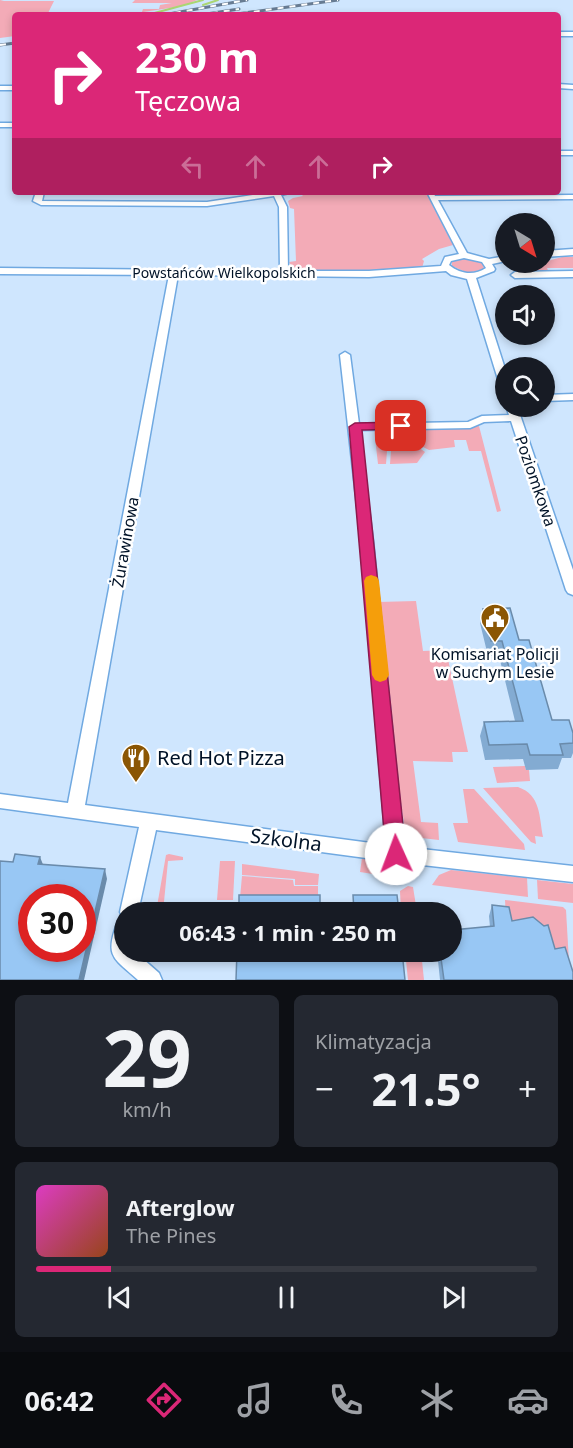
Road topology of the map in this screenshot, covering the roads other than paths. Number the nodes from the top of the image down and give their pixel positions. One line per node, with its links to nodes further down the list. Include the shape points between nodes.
1 (39, 195): 2 (street, via 37,201 41,203 207,204)
2 (264, 195)
3 (278, 195): 14 (street, via 283,207)
4 (431, 195): 5 (street); 8 (street)
5 (573, 197)
6 (573, 252): 7 (street)
7 (555, 253)
8 (465, 255): 10 (street); 11 (street, via 448,259)
9 (495, 260): 10 (street)
10 (488, 262): 17 (street, via 489,272)
11 (447, 268): 14 (street, Powstańców Wielkopolskich); 17 (street)
12 (0, 271): 13 (street, Powstańców Wielkopolskich)
13 (174, 273): 14 (street, Powstańców Wielkopolskich); 28 (street, Żurawinowa)
14 (284, 274)
15 (573, 274): 16 (street)
16 (515, 275)
17 (471, 276): 19 (street)
18 (345, 355): 24 (street)
19 (496, 357)
20 (573, 397): 21 (street)
21 (555, 398)
22 (495, 416): 24 (street, via 470,425)
23 (515, 417): 25 (street, Poziomkowa)
24 (355, 427): 30 (street)
25 (571, 576): 26 (street, Poziomkowa)
26 (573, 590)
27 (0, 801): 28 (street, Szkolna)
28 (75, 812): 29 (street, Szkolna)
29 (148, 822): 30 (street, Szkolna); 32 (street)
30 (396, 854): 31 (street, Szkolna)
31 (573, 874)
32 (131, 902)
33 (132, 962): 34 (street)
34 (152, 980)

